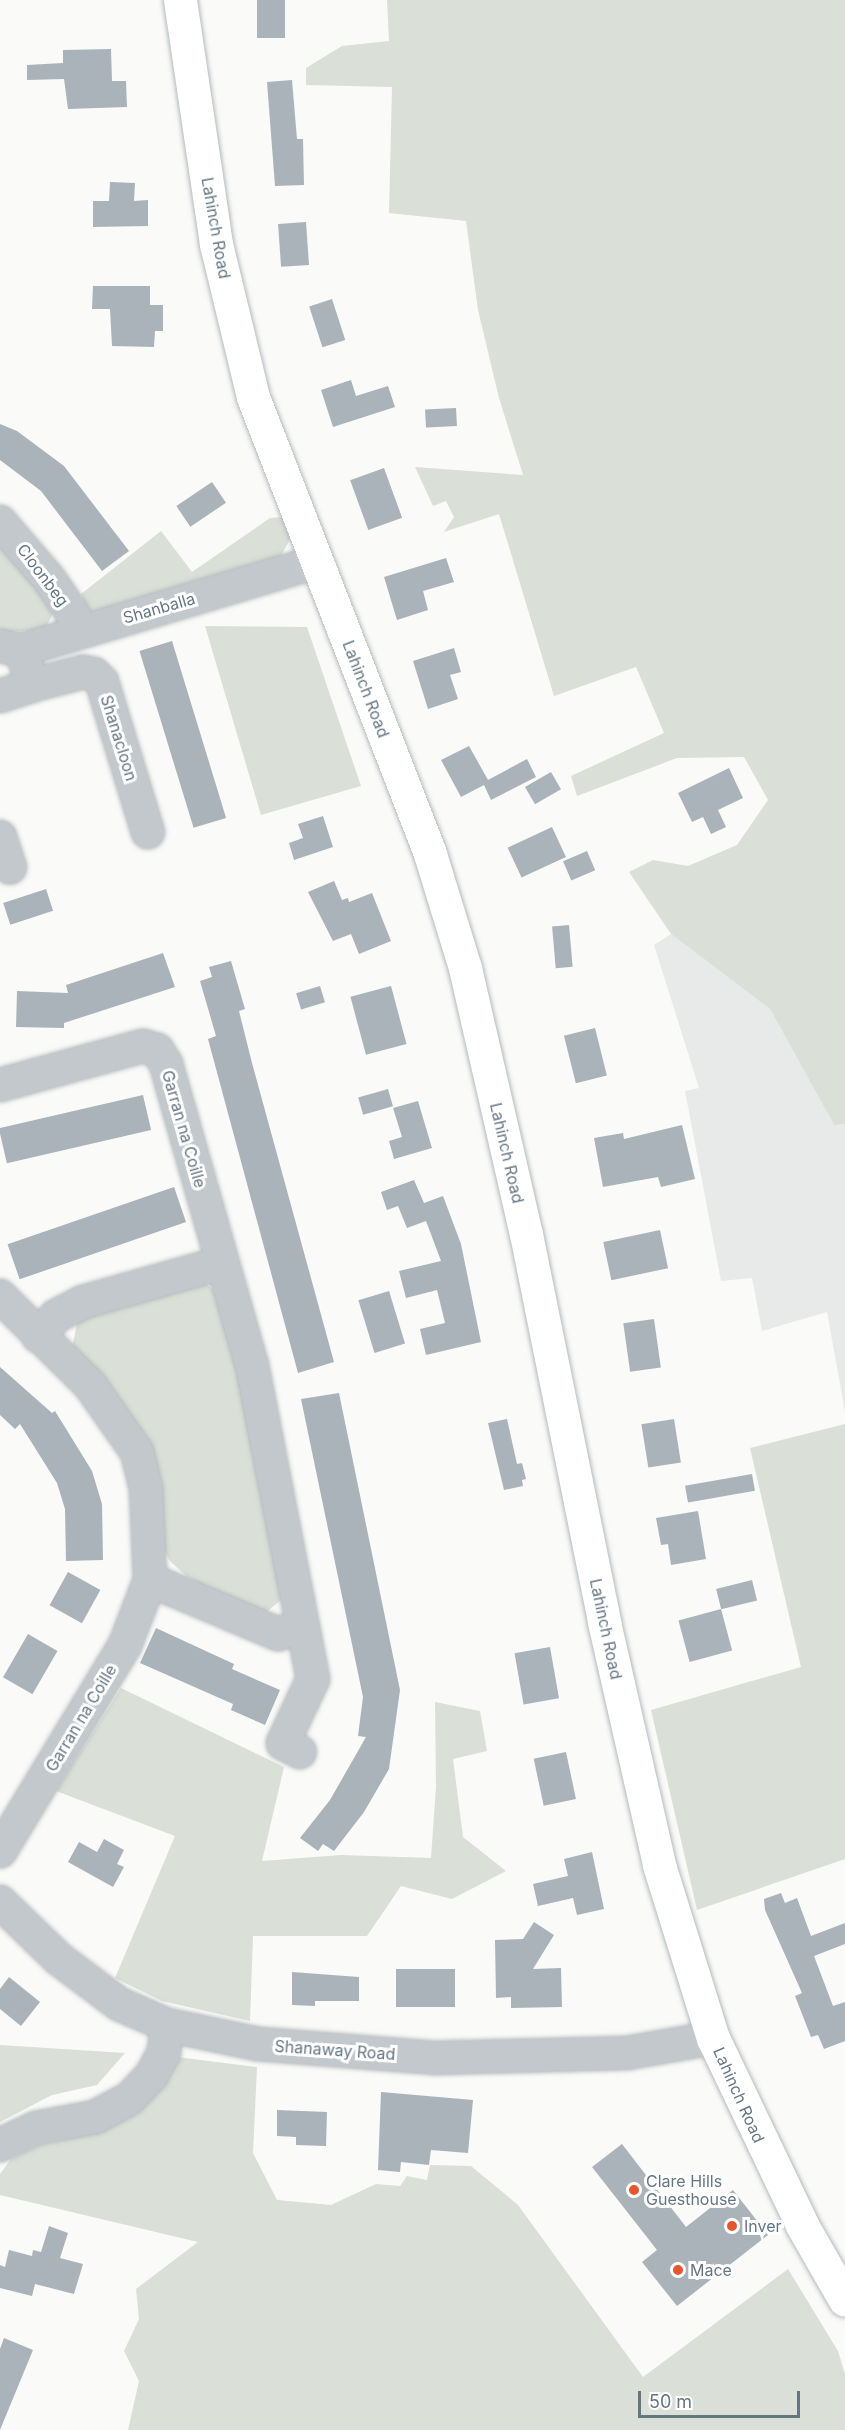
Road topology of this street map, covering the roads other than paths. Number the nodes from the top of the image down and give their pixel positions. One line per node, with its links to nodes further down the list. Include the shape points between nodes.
1 (180, 0): 3 (main road, Lahinch Road, via 216,244 254,397)
2 (0, 522): 4 (street, Cloonbeg, via 49,579 73,614)
3 (317, 562): 4 (street, Shanballa); 21 (main road, Lahinch Road, via 430,854 465,968 526,1234 604,1622 659,1865)
4 (80, 632): 5 (street, Shanballa)
5 (10, 648): 6 (street)
6 (33, 685): 7 (street, Shanacloon); 8 (street, Shanacloon, via 83,672 94,674 102,682)
7 (0, 696)
8 (148, 832)
9 (0, 837): 10 (street)
10 (10, 867)
11 (0, 1084): 12 (street, Garran na Coille, via 143,1046 157,1050 165,1064)
12 (222, 1263): 14 (street, via 83,1302 56,1316); 16 (street, Garran na Coille, via 252,1365)
13 (0, 1296): 14 (street, Garran na Coille)
14 (38, 1336): 15 (street, Garran na Coille, via 90,1385 137,1452 147,1496)
15 (150, 1580): 16 (street, via 278,1634); 18 (street, Garran na Coille, via 125,1645)
16 (303, 1626): 17 (street, Garran na Coille, via 313,1678 283,1743)
17 (300, 1752)
18 (0, 1851)
19 (0, 1902): 20 (street, Shanaway Road, via 59,1959 119,2004)
20 (167, 2025): 21 (street, Shanaway Road, via 258,2044 434,2058 627,2053); 22 (street, via 164,2054 151,2076 129,2099 95,2117 36,2128)
21 (713, 2038): 23 (main road, Lahinch Road, via 801,2225)
22 (0, 2145)
23 (845, 2300)

